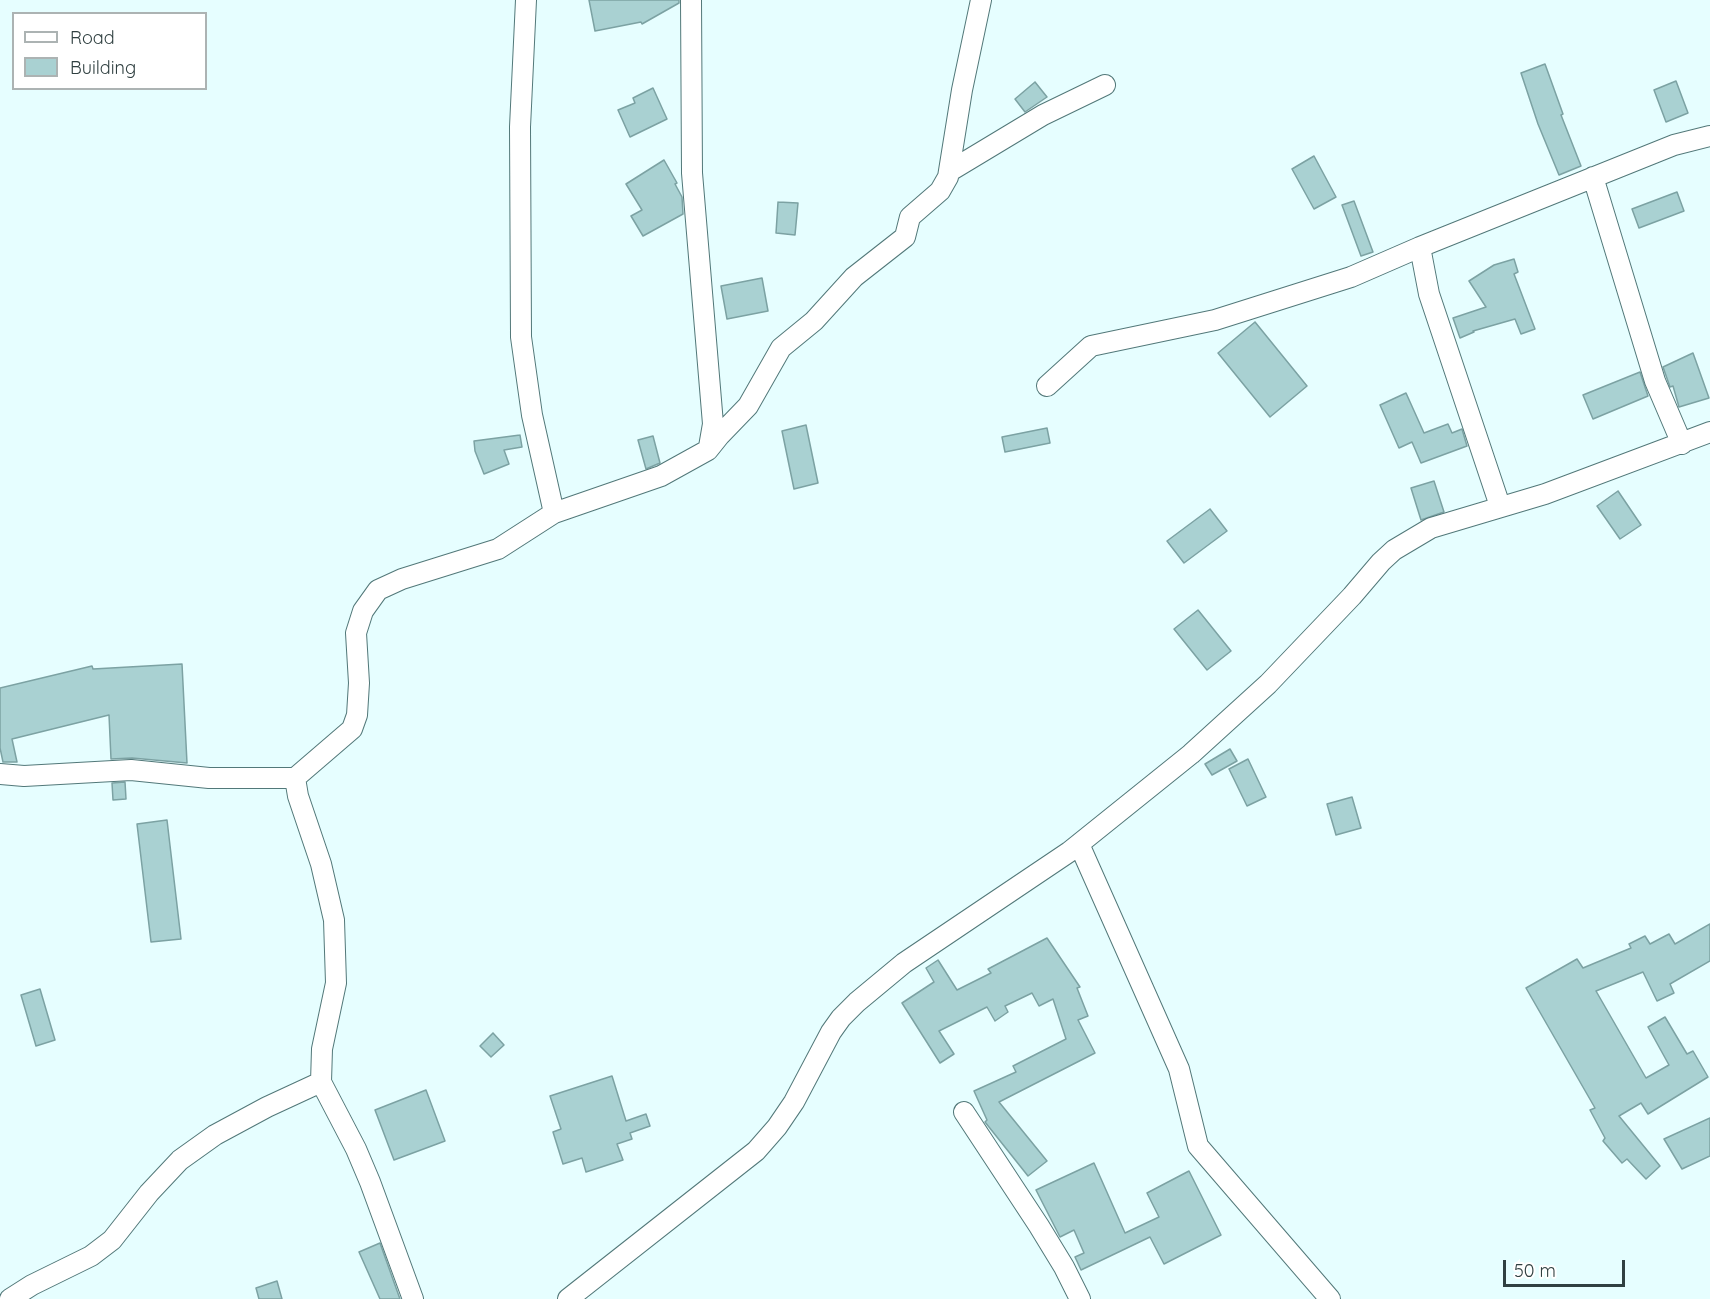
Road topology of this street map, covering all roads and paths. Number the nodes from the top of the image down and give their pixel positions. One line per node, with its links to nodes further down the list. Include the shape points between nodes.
1 (526, 0): 14 (street, via 520,127 521,337 532,415)
2 (691, 0): 12 (street, via 692,173 713,424)
3 (981, 0): 6 (street)
4 (1105, 85): 6 (street, via 1043,115)
5 (1710, 136): 7 (street, via 1674,145)
6 (950, 171): 12 (street, via 940,191 910,217 905,237 854,277 814,321 781,348 748,406)
7 (1593, 177): 8 (street); 11 (street, via 1655,381)
8 (1420, 247): 9 (street, via 1351,277 1215,320 1091,346); 13 (street, via 1430,294)
9 (1047, 386)
10 (1710, 432): 11 (street)
11 (1682, 444): 13 (street, via 1545,494)
12 (708, 450): 14 (street, via 661,476)
13 (1500, 506): 17 (street, via 1431,528 1394,550 1242,709)
14 (554, 513): 16 (street, via 498,549 378,590 363,611 356,633 359,683 352,729)
15 (0, 774): 16 (street, via 130,770 209,778)
16 (295, 778): 18 (street, via 334,920 336,983 322,1049)
17 (1079, 844): 22 (street, via 904,963 857,1002 831,1032 795,1102 756,1151); 24 (street, via 1179,1069 1198,1146)
18 (321, 1082): 20 (street, via 215,1135 180,1160 112,1240 91,1256); 21 (street, via 370,1182)
19 (964, 1112): 23 (street, via 1039,1226)
20 (10, 1299)
21 (413, 1299)
22 (568, 1299)
23 (1080, 1299)
24 (1330, 1299)

